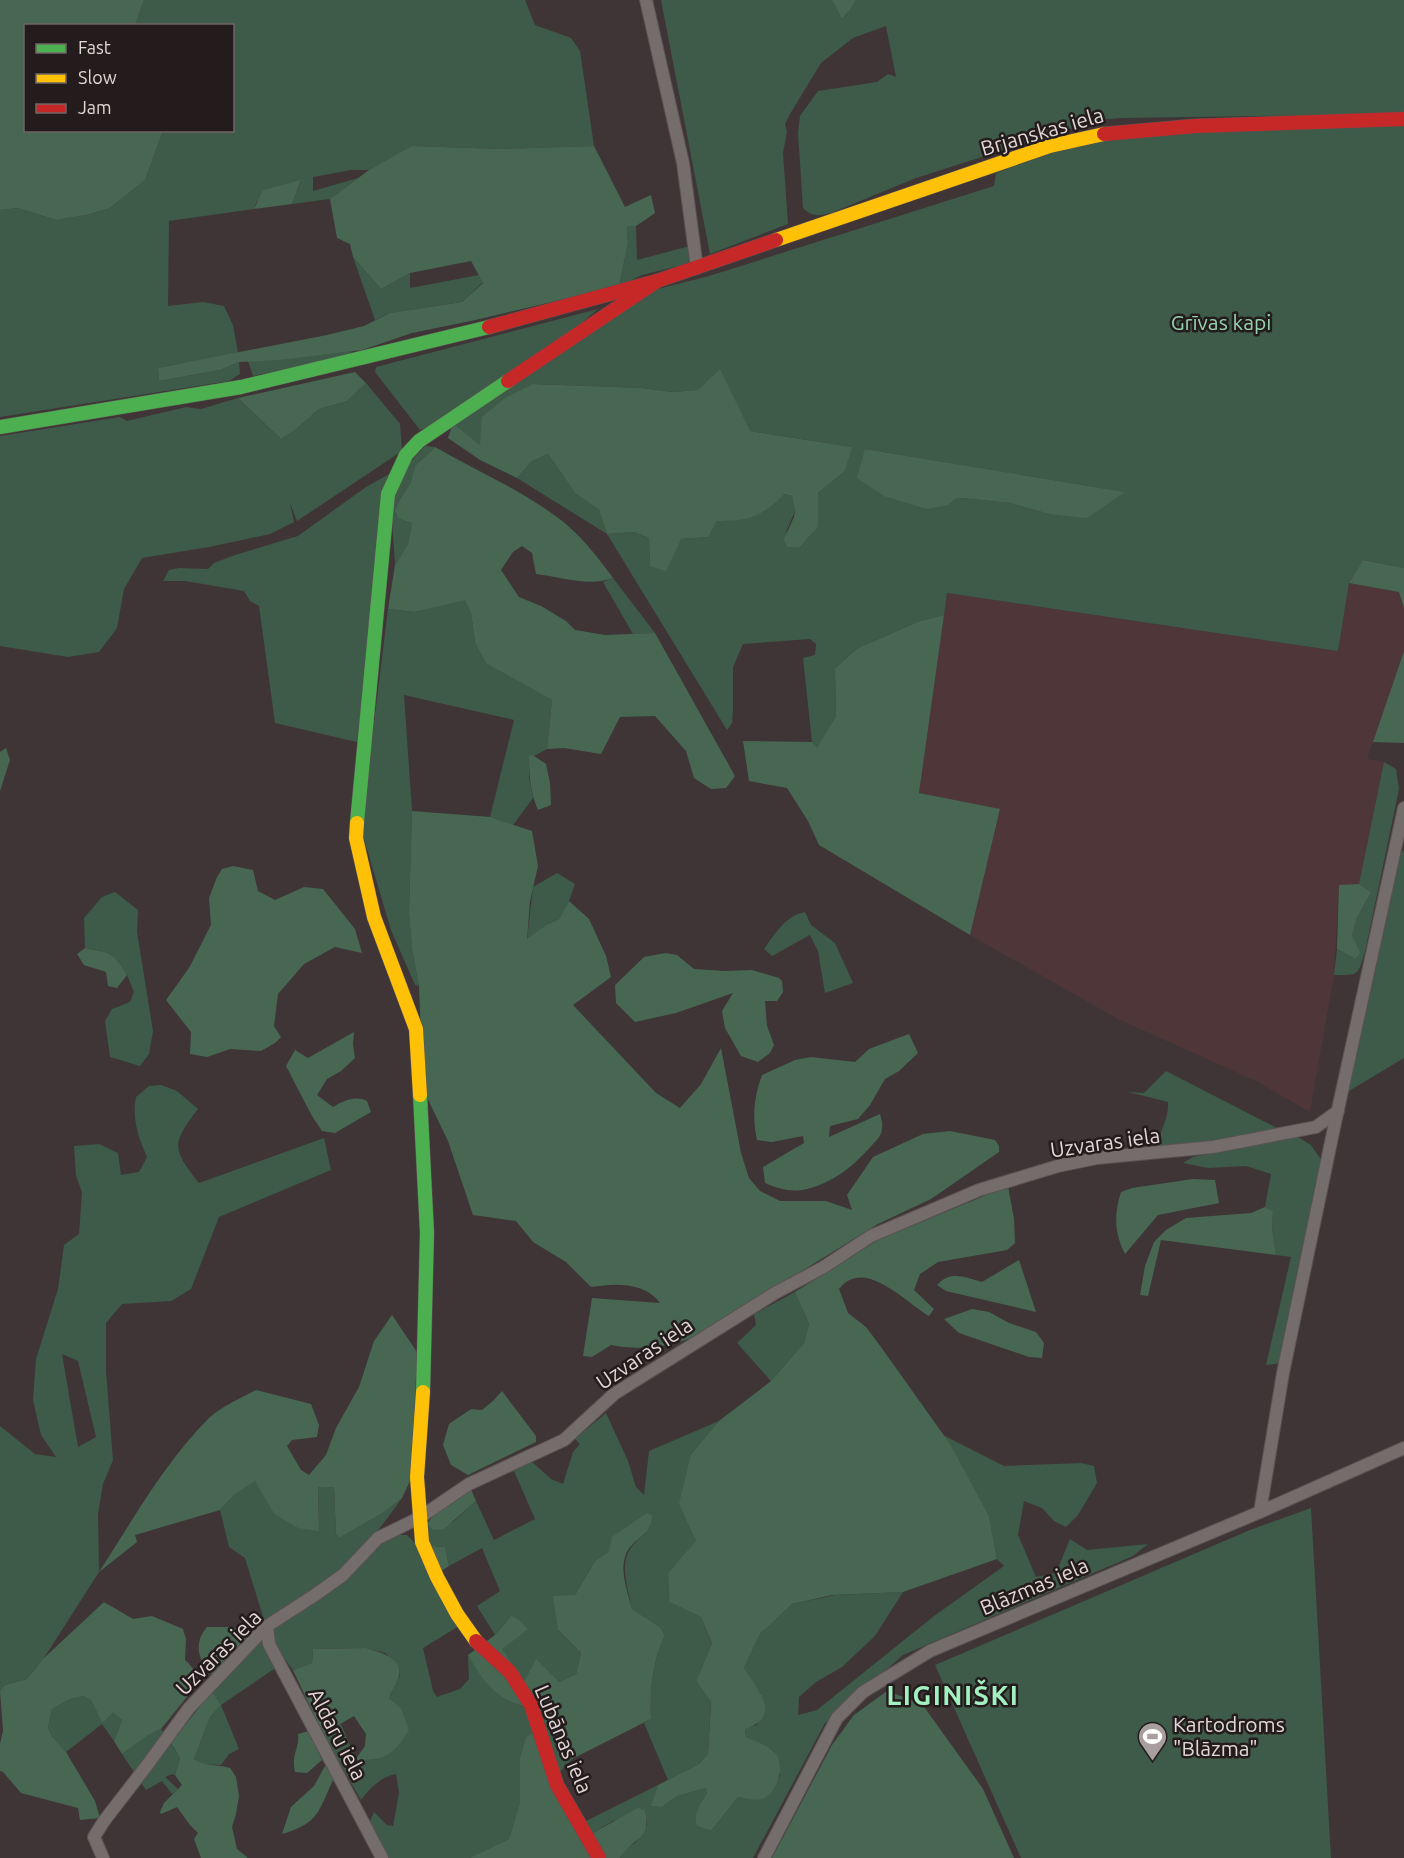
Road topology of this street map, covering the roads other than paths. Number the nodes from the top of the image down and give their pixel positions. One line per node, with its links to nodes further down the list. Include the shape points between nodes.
1 (646, 0): 3 (street)
2 (1404, 119): 3 (street, Brjanskas iela, via 1179,126 1080,137)
3 (702, 266): 4 (street, Brjanskas iela)
4 (657, 281): 5 (street, via 472,332 241,387); 10 (street, Lubānas iela, via 419,441 406,455 388,494 356,838 374,917 416,1029 427,1233 417,1478)
5 (0, 427)
6 (1404, 808): 7 (street)
7 (1338, 1111): 9 (street, via 1283,1372); 10 (street, Uzvaras iela, via 1316,1127 1213,1147 1097,1158 1058,1166 979,1190 920,1214 871,1236 661,1363 614,1394 564,1440 469,1484)
8 (1404, 1448): 9 (street, Blāzmas iela)
9 (1260, 1512): 15 (street, Blāzmas iela, via 930,1651 863,1692 837,1719)
10 (419, 1518): 11 (street, Uzvaras iela, via 378,1538 343,1575); 14 (street, Lubānas iela, via 422,1542 437,1577 476,1641 510,1672 531,1705 558,1785)
11 (267, 1626): 12 (street, Uzvaras iela, via 189,1708 104,1821 94,1837); 13 (street, Aldaru iela, via 269,1644)
12 (103, 1858)
13 (382, 1858)
14 (599, 1858)
15 (764, 1858)

